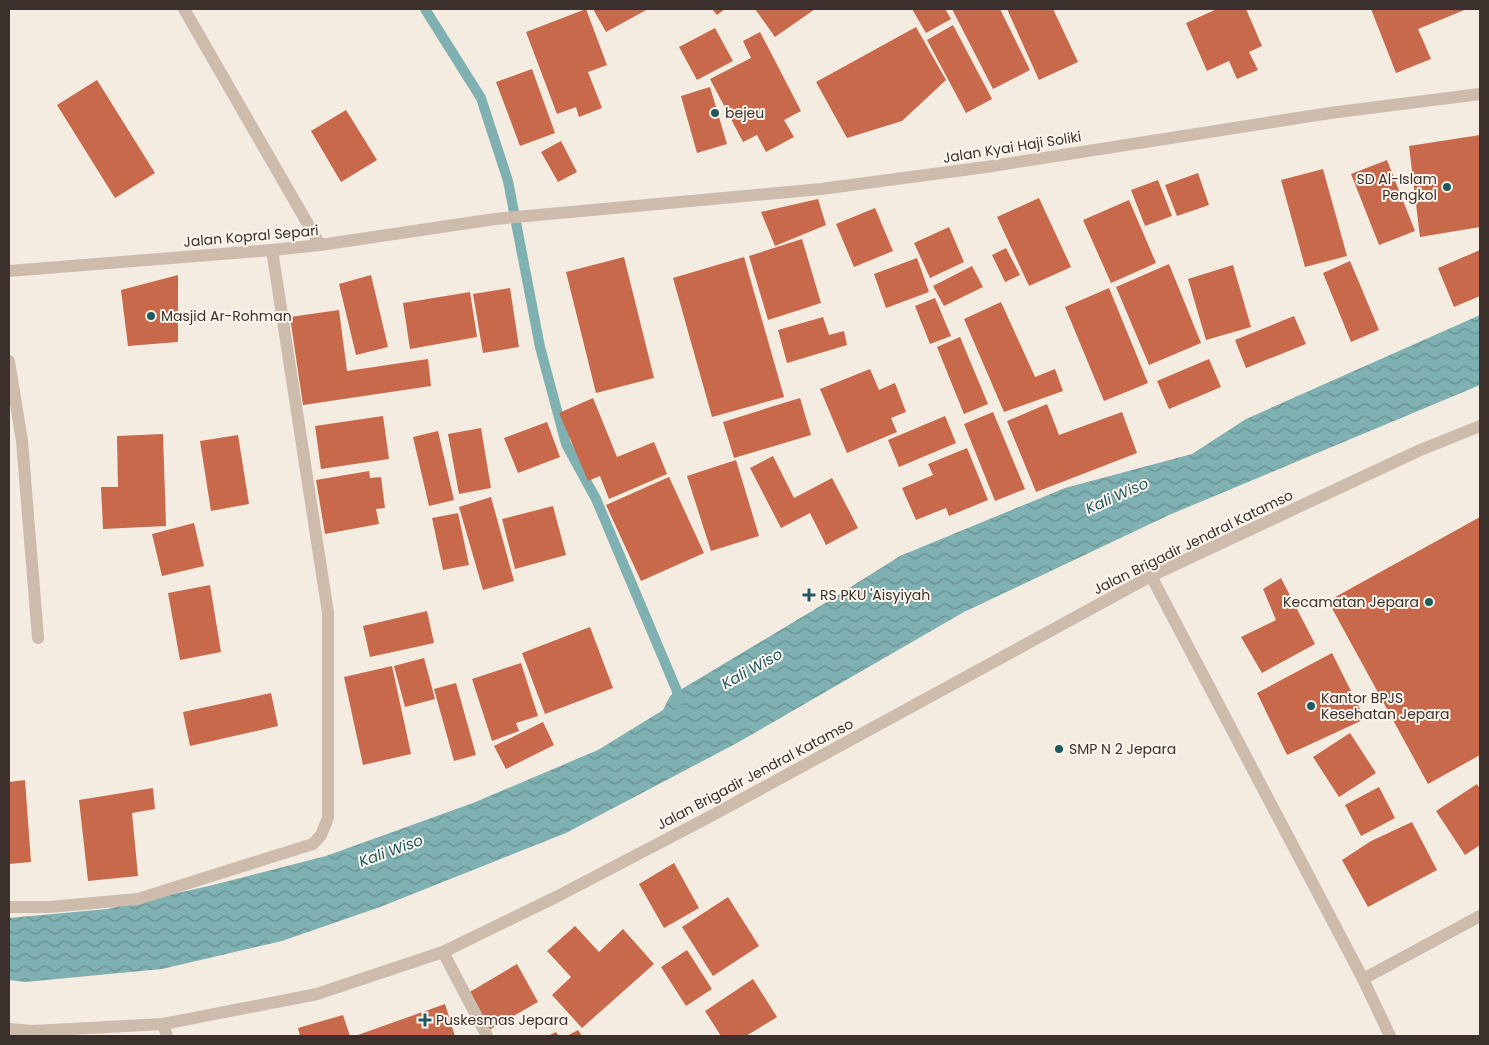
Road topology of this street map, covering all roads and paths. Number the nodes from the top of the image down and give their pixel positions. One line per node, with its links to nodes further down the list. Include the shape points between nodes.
1 (184, 9): 4 (street)
2 (1480, 94): 3 (street, Jalan Kyai Haji Soliki, via 1330,113 870,183)
3 (495, 219): 4 (street, Jalan Kopral Separi)
4 (320, 245): 5 (street, Jalan Kopral Separi)
5 (272, 250): 6 (street, Jalan Kopral Separi); 11 (street, via 328,613 328,818 313,844 138,899 49,907)
6 (9, 271)
7 (9, 362): 10 (street, via 22,442)
8 (1480, 426): 9 (street, Jalan Brigadir Jendral Katamso)
9 (1151, 576): 13 (street, Jalan Brigadir Jendral Katamso, via 713,815); 14 (street)
10 (38, 638)
11 (9, 906)
12 (1480, 916): 14 (street)
13 (443, 952): 16 (street, Jalan Brigadir Jendral Katamso, via 317,994); 18 (street)
14 (1363, 979): 19 (street)
15 (9, 1028): 17 (street, Jalan Brigadir Jendral Katamso)
16 (165, 1030): 17 (street, Jalan Brigadir Jendral Katamso)
17 (33, 1034)
18 (487, 1036)
19 (1390, 1036)

